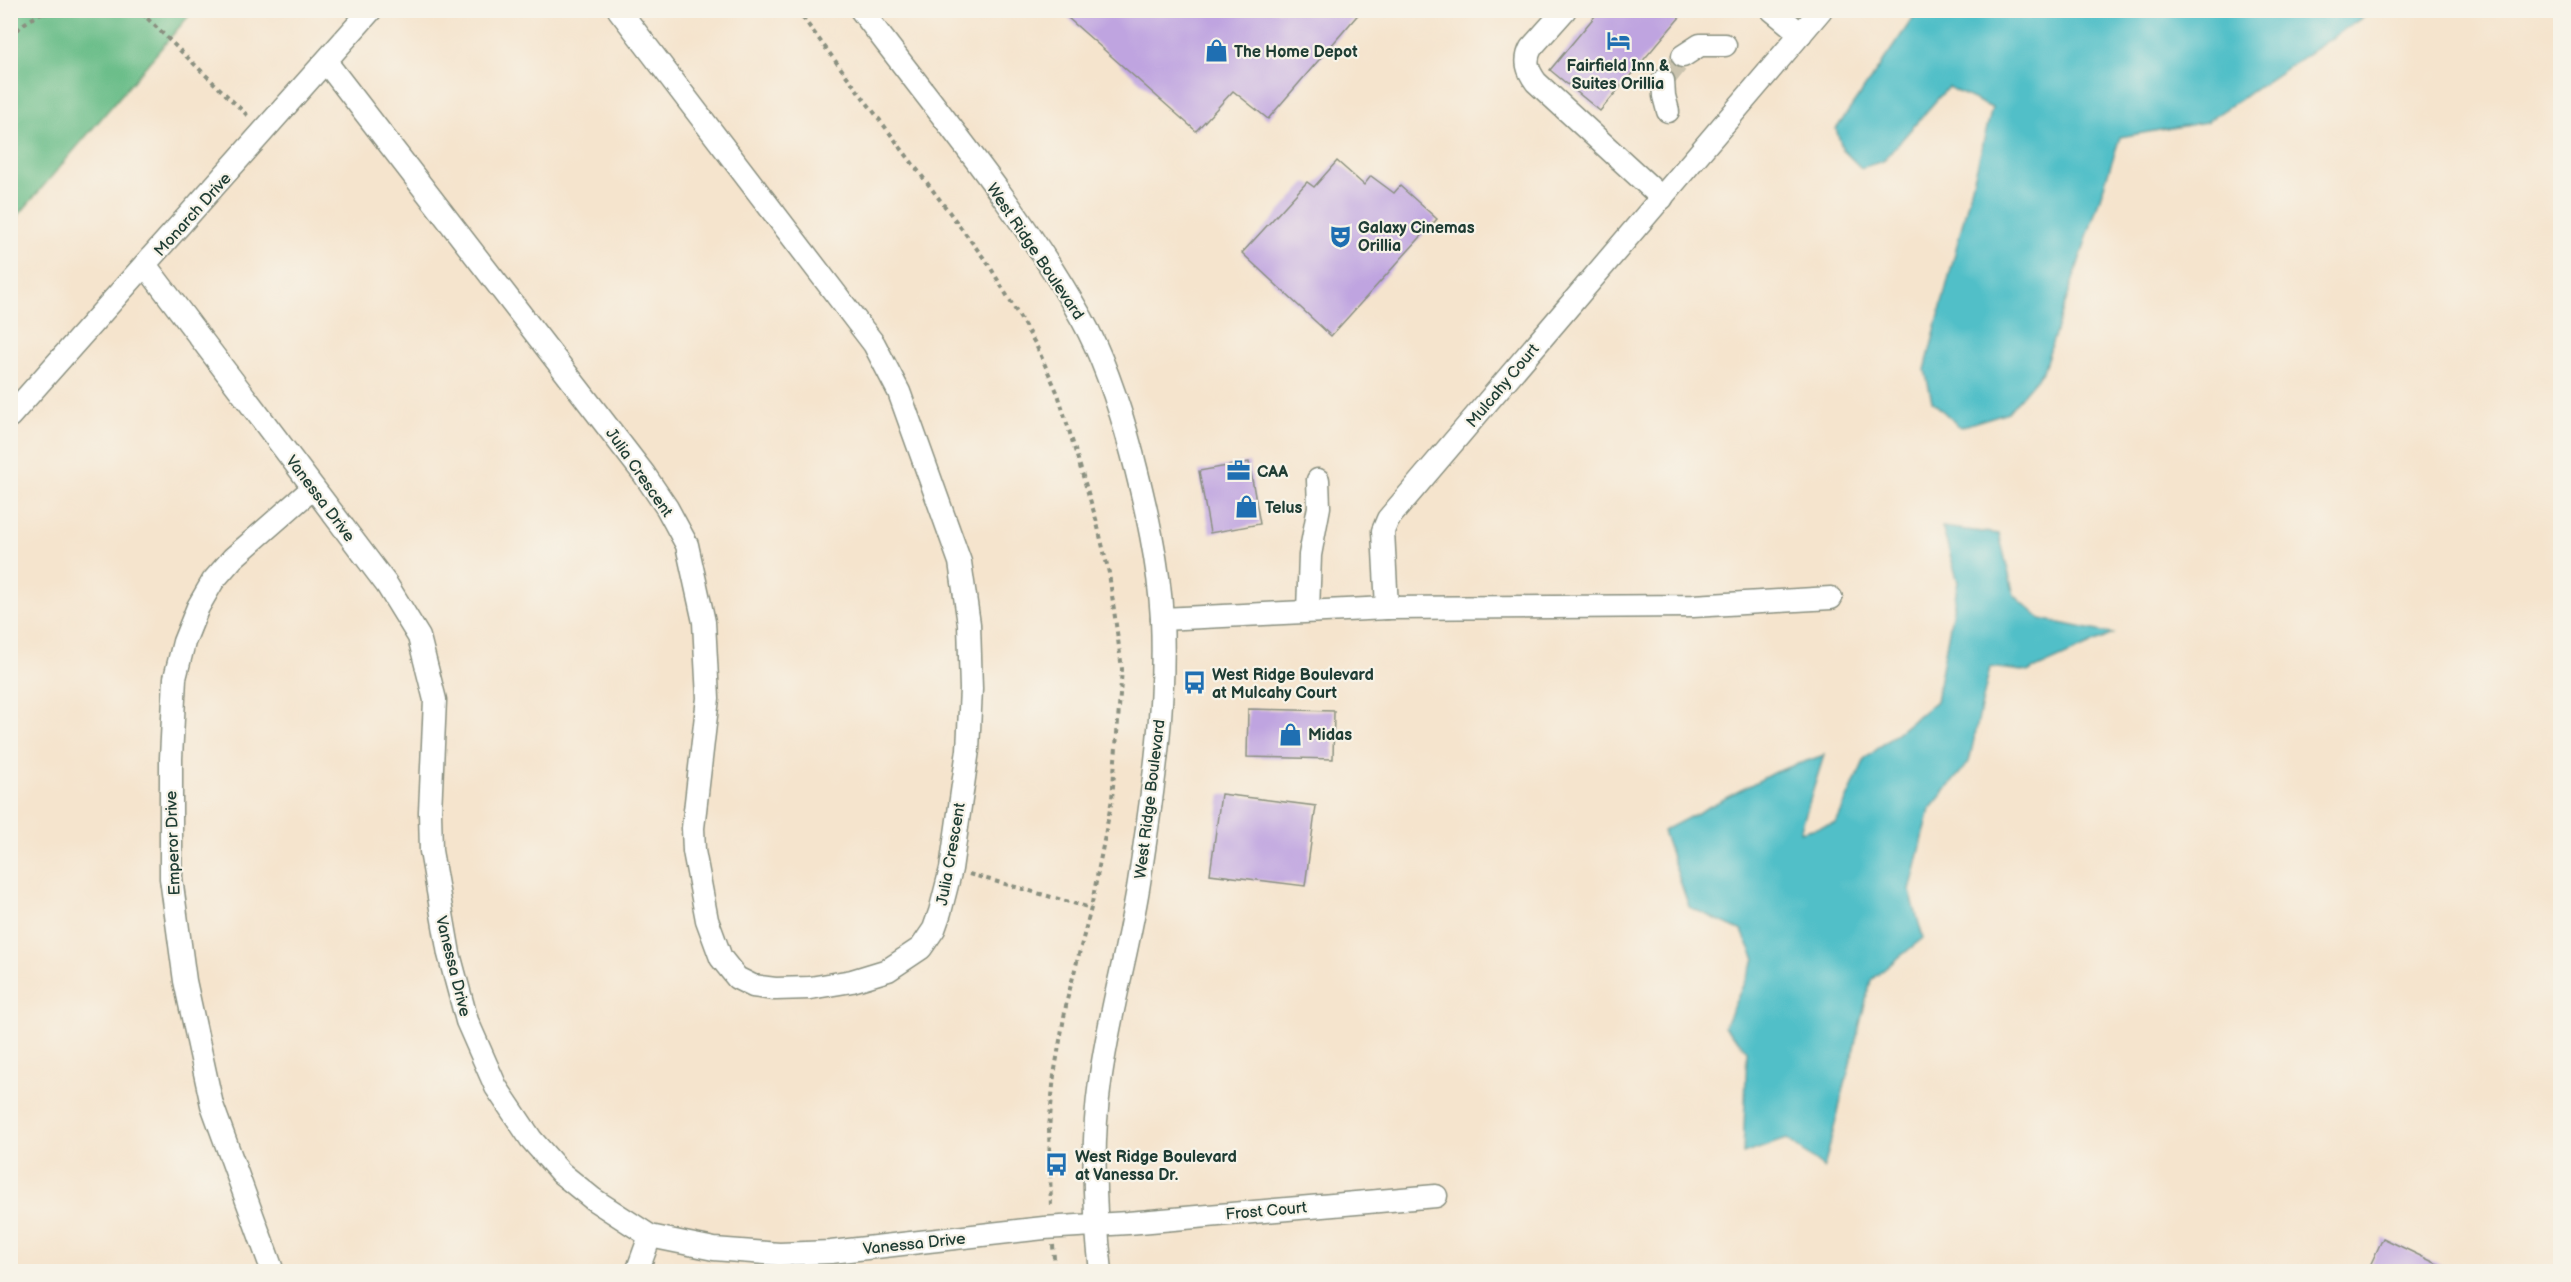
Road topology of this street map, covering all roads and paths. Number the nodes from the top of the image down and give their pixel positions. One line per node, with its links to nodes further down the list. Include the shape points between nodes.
1 (46, 10): 13 (path)
2 (138, 10): 11 (path)
3 (145, 10): 11 (path)
4 (371, 10): 16 (street, Monarch Drive)
5 (619, 10): 29 (street, Julia Crescent, via 874,344 899,392 960,562 969,624 968,740)
6 (797, 10): 30 (path, via 989,265 1036,345 1058,394 1107,562 1122,669 1112,799)
7 (861, 10): 28 (street, West Ridge Boulevard, via 1015,215 1084,322 1124,423 1150,520)
8 (1565, 10): 20 (street, via 1531,48 1527,56 1531,75)
9 (1772, 10): 12 (street)
10 (1821, 10): 12 (street, Mulcahy Court)
11 (146, 17): 19 (path)
12 (1801, 34): 20 (street, Mulcahy Court)
13 (10, 36)
14 (1725, 45): 15 (street, via 1700,45)
15 (1683, 56)
16 (326, 62): 19 (street, Monarch Drive); 29 (street, Julia Crescent, via 644,474 687,545 704,622 708,698 693,828 694,852 706,920 721,958 737,978 753,986 775,988 810,988 888,970 921,948 934,929)
17 (1663, 81): 18 (street)
18 (1668, 111)
19 (263, 133): 21 (street, Monarch Drive)
20 (1662, 198): 26 (street, Mulcahy Court, via 1389,519 1383,531)
21 (146, 266): 22 (street, Monarch Drive); 24 (street, Vanessa Drive)
22 (10, 416)
23 (1318, 480): 27 (street, via 1319,507 1310,555)
24 (313, 488): 34 (street, Vanessa Drive, via 402,607 419,637 427,663 435,700 430,812 437,891 467,1021 496,1087 531,1139 561,1173); 35 (street, Emperor Drive, via 232,558 213,581 184,642 175,678 171,878 185,981 212,1106)
25 (1831, 598): 26 (street, via 1681,606)
26 (1387, 608): 27 (street)
27 (1308, 611): 28 (street)
28 (1162, 619): 32 (street, West Ridge Boulevard, via 1157,763 1138,895 1100,1081 1095,1124)
29 (951, 869): 30 (path)
30 (1091, 908): 33 (path, via 1067,1000 1054,1076 1049,1128)
31 (1436, 1196): 32 (street, Frost Court)
32 (1096, 1226): 33 (street, Vanessa Drive); 38 (street, West Ridge Boulevard)
33 (1052, 1228): 34 (street, Vanessa Drive, via 779,1254 714,1249); 37 (path)
34 (650, 1236): 36 (street)
35 (273, 1272)
36 (637, 1272)
37 (1055, 1272)
38 (1101, 1272)

